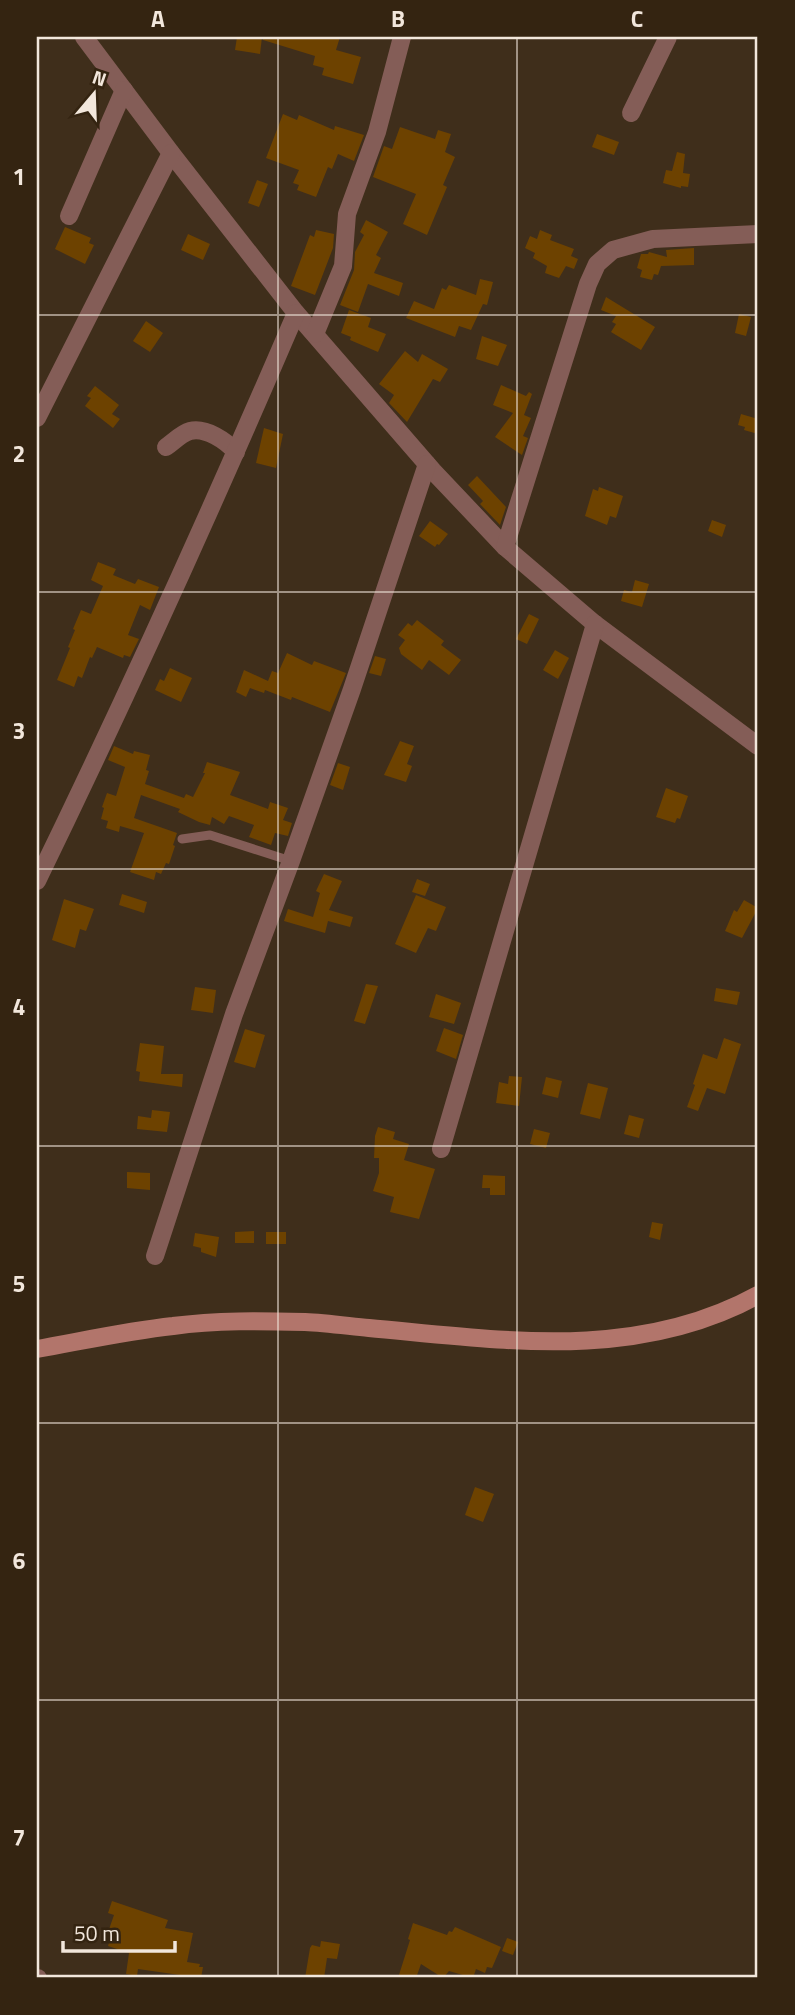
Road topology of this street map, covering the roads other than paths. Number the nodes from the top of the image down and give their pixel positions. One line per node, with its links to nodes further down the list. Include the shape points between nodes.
1 (84, 37): 4 (street)
2 (402, 37): 10 (street, via 377,132 347,214 343,265)
3 (668, 37): 5 (street)
4 (124, 90): 6 (street); 7 (street)
5 (631, 113)
6 (171, 153): 9 (street); 11 (street)
7 (69, 216)
8 (758, 234): 15 (street, via 653,239 613,250 597,264)
9 (296, 313): 10 (street); 13 (street)
10 (315, 334): 14 (street)
11 (37, 418)
12 (166, 447): 13 (street, via 189,431 199,431 227,442)
13 (236, 452): 20 (street)
14 (427, 464): 15 (street); 19 (street)
15 (505, 547): 16 (street)
16 (596, 624): 17 (street); 21 (street)
17 (758, 746)
18 (182, 839): 19 (lane, via 210,835)
19 (291, 861): 22 (street, via 234,1014)
20 (37, 881)
21 (441, 1149)
22 (155, 1256)
23 (758, 1295): 24 (main road, via 675,1328 605,1341 540,1343 309,1322 239,1321 174,1325)
24 (37, 1349)

